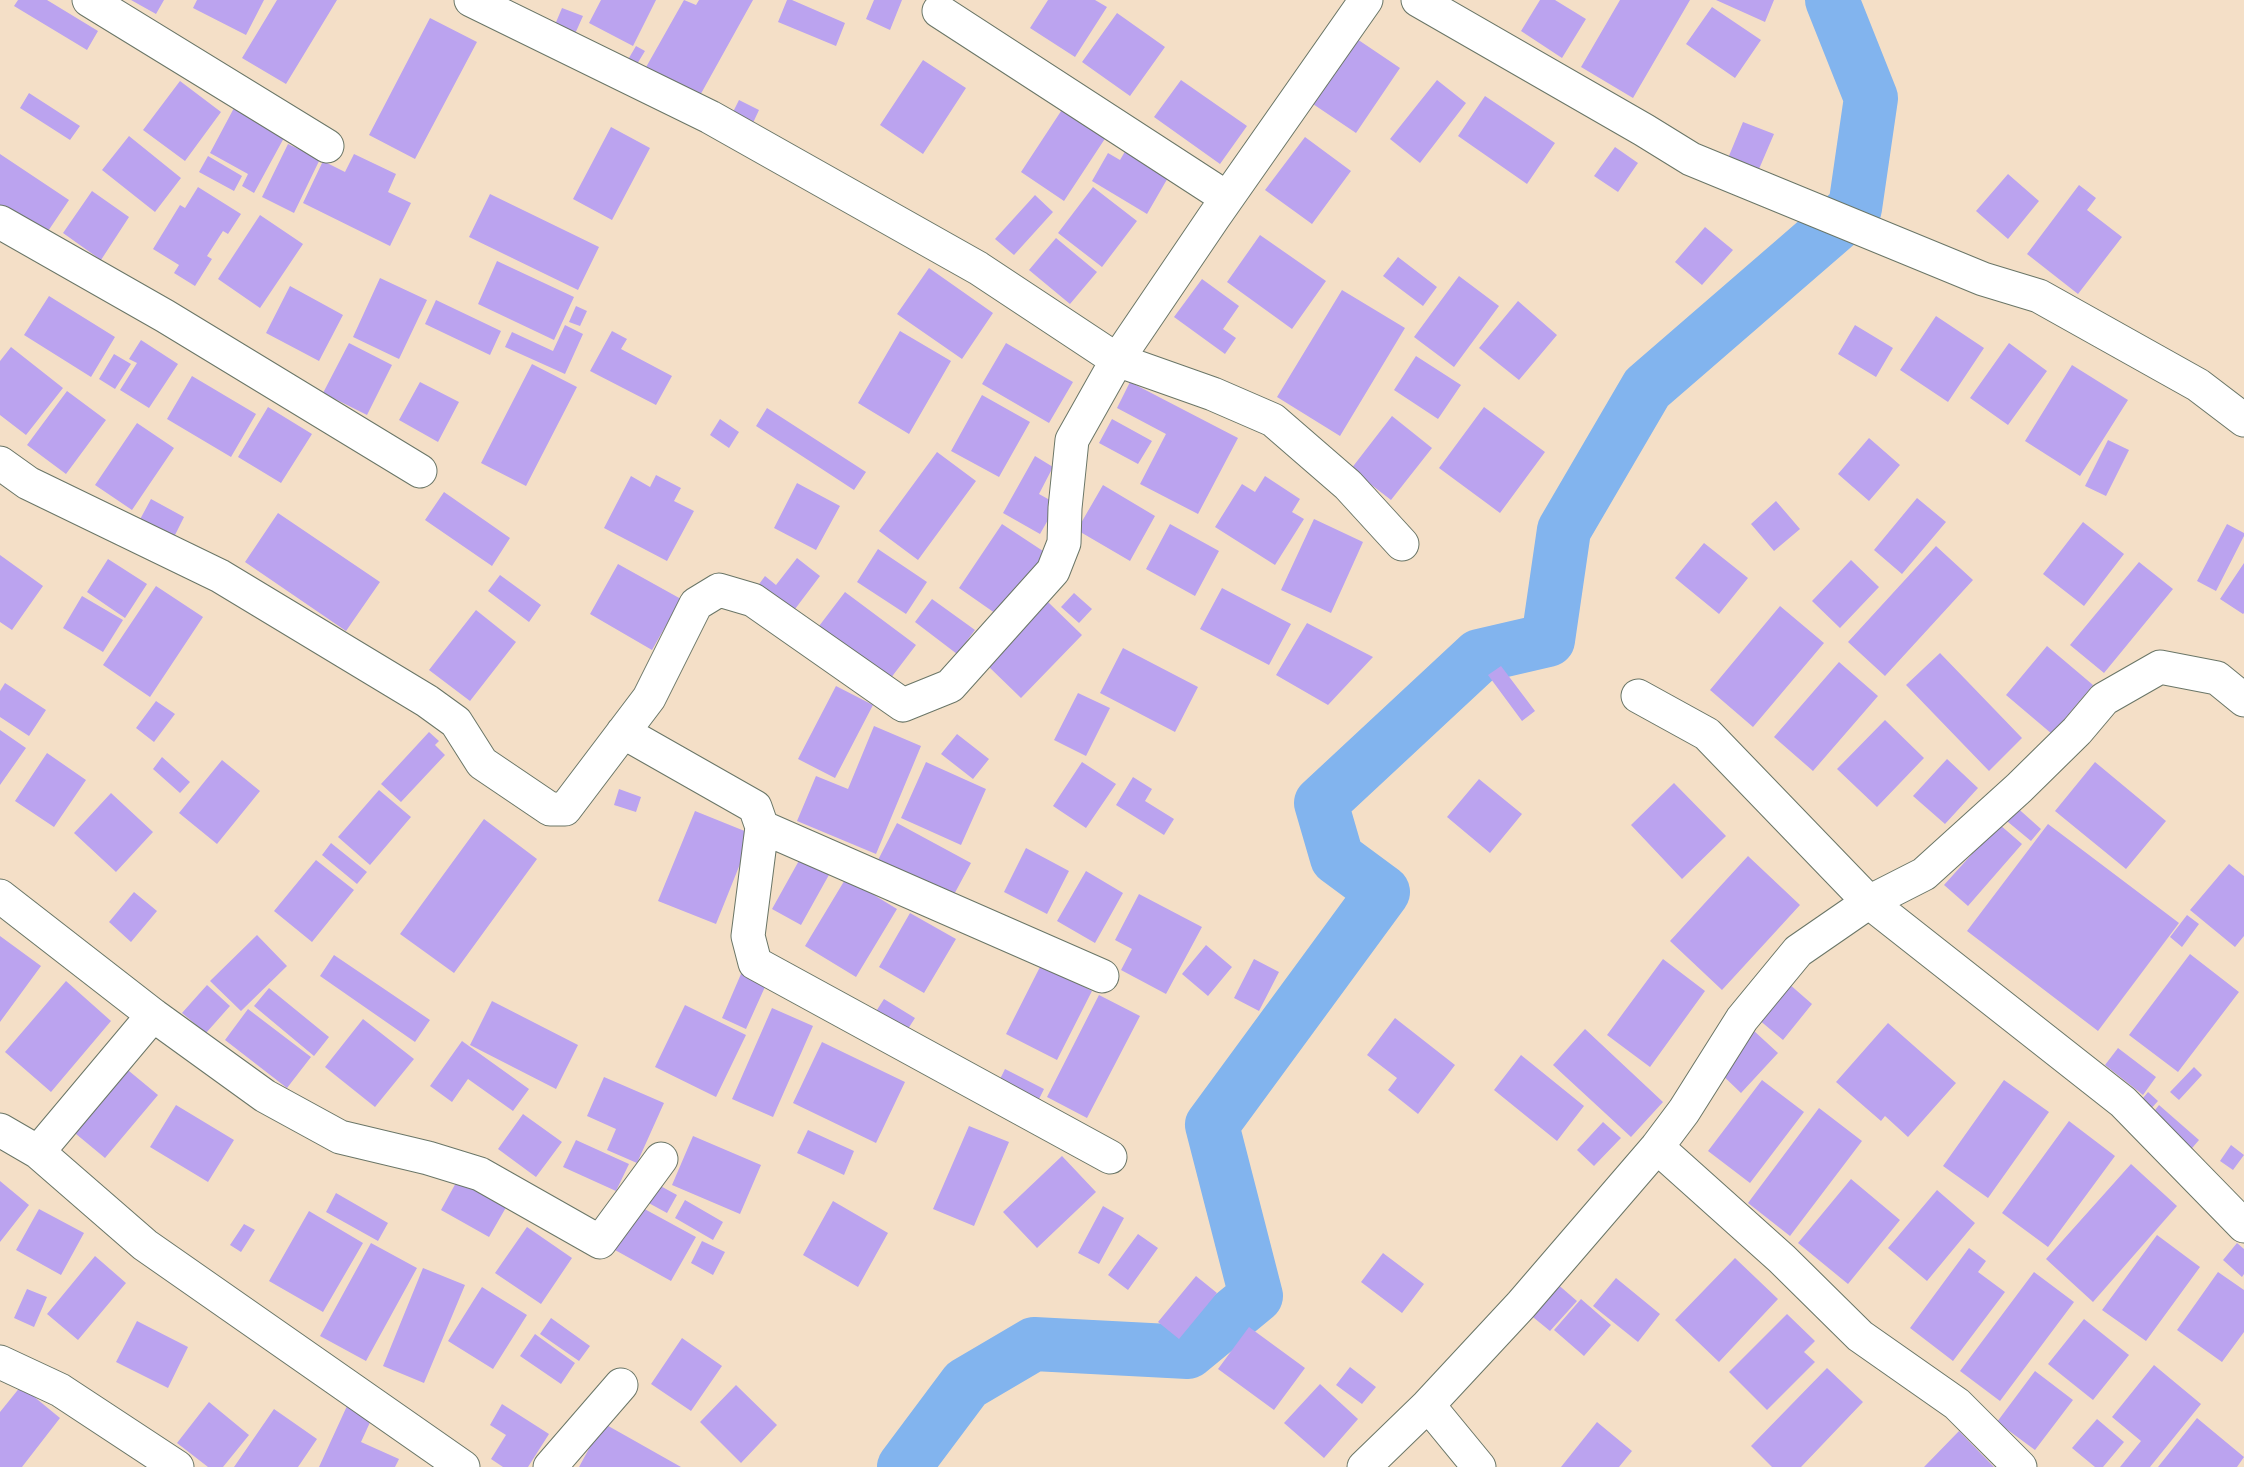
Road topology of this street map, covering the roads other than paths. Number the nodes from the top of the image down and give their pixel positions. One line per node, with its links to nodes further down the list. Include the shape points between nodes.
1 (89, 0): 6 (street)
2 (471, 0): 9 (street, via 710,117 978,268)
3 (1366, 0): 7 (street)
4 (1418, 0): 10 (street, via 1691,159 1983,279 2039,296 2198,385)
5 (939, 11): 7 (street)
6 (327, 146)
7 (1227, 198): 9 (street)
8 (0, 222): 12 (street, via 165,316)
9 (1117, 360): 13 (street, via 1273,420 1348,485); 16 (street, via 1072,440 1064,543 1053,571 950,686 903,705 753,600 719,590 696,604 649,698)
10 (2244, 420)
11 (0, 463): 16 (street, via 28,483 220,576 427,701 456,722 482,763 550,809 565,809)
12 (420, 471)
13 (1402, 544)
14 (1638, 696): 19 (street, via 1707,734)
15 (2244, 700): 19 (street, via 2217,678 2160,667 2104,699 2019,788 1924,874)
16 (623, 732): 17 (street, via 755,807)
17 (762, 826): 20 (street); 25 (street, via 748,936 755,963)
18 (0, 896): 21 (street)
19 (1869, 902): 23 (street, via 1797,951 1742,1019); 27 (street, via 2123,1102)
20 (1102, 976)
21 (153, 1015): 24 (street); 26 (street, via 265,1096 340,1137 480,1174 600,1242)
22 (0, 1131): 24 (street)
23 (1657, 1147): 30 (street, via 1521,1305); 36 (street, via 1782,1259 1860,1336 1957,1404)
24 (38, 1152): 32 (street, via 145,1245)
25 (1110, 1158)
26 (661, 1159)
27 (2244, 1226)
28 (0, 1362): 31 (street, via 60,1390)
29 (621, 1385): 33 (street)
30 (1428, 1405): 34 (street); 35 (street)
31 (177, 1467)
32 (463, 1467)
33 (550, 1467)
34 (1364, 1467)
35 (1479, 1467)
36 (2020, 1467)

